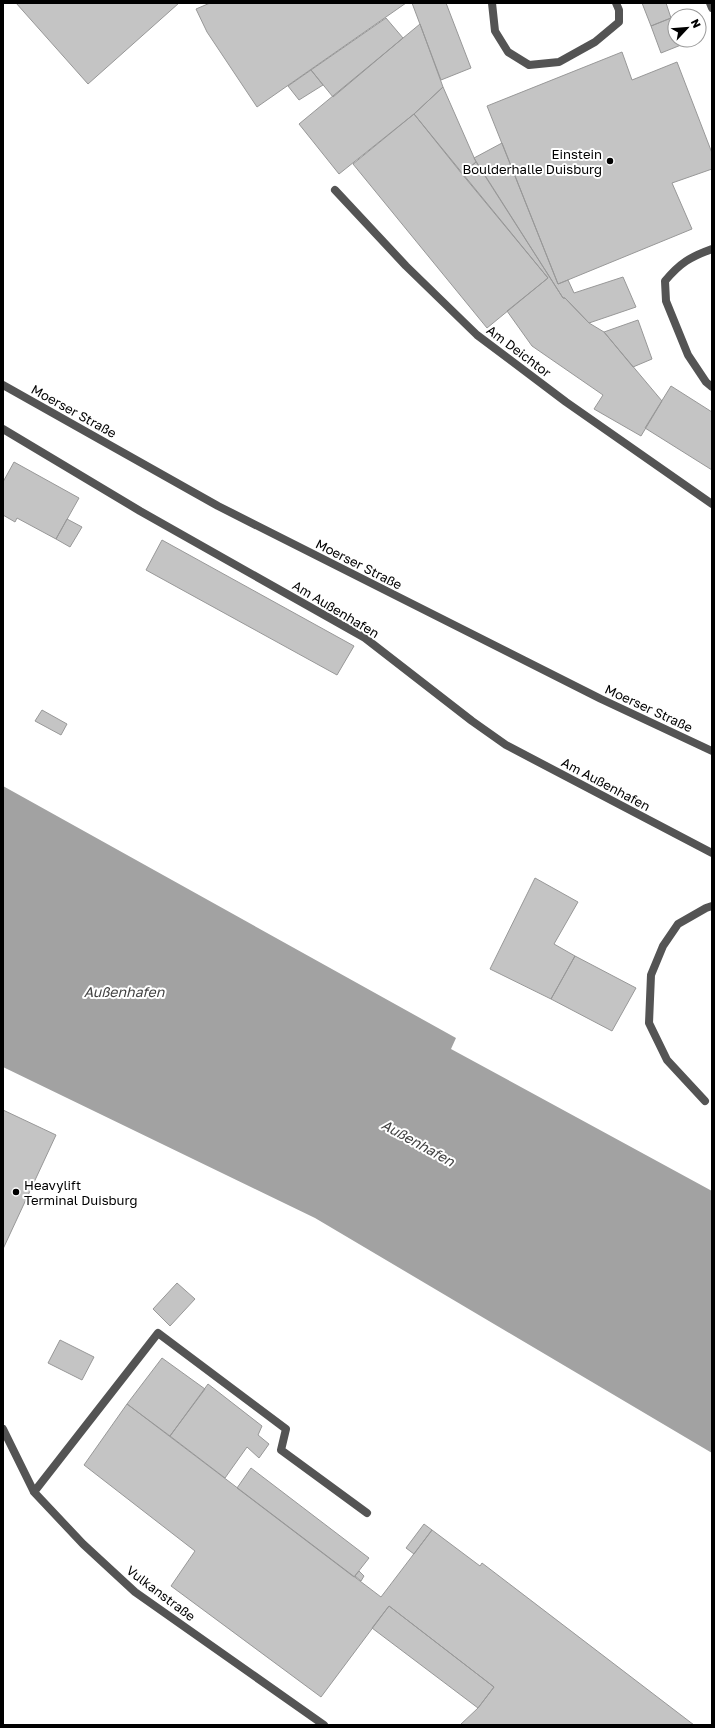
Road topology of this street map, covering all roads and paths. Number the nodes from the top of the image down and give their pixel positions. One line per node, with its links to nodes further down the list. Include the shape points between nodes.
1 (492, 3): 2 (street, via 498,37 508,52 529,65 559,62 595,42 619,22)
2 (616, 3)
3 (710, 3): 4 (street)
4 (712, 8)
5 (335, 190): 10 (street, Am Deichtor, via 406,266 477,335 566,402)
6 (712, 249): 8 (street, via 693,256 676,268 665,282 666,301 688,355)
7 (3, 385): 11 (street, Moerser Straße, via 218,506 594,696)
8 (712, 387)
9 (3, 429): 12 (street, Am Außenhafen, via 140,511 365,638 506,745)
10 (712, 504)
11 (712, 751)
12 (712, 853)
13 (712, 906): 14 (street, via 678,924 663,946 651,975 649,1023 667,1060)
14 (705, 1101)
15 (3, 1430): 16 (street, Vulkanstraße)
16 (5, 1440): 17 (street, Vulkanstraße)
17 (34, 1492): 18 (street, via 158,1332 286,1429 281,1450); 19 (street, Vulkanstraße, via 83,1544 135,1592)
18 (367, 1513)
19 (324, 1725)

